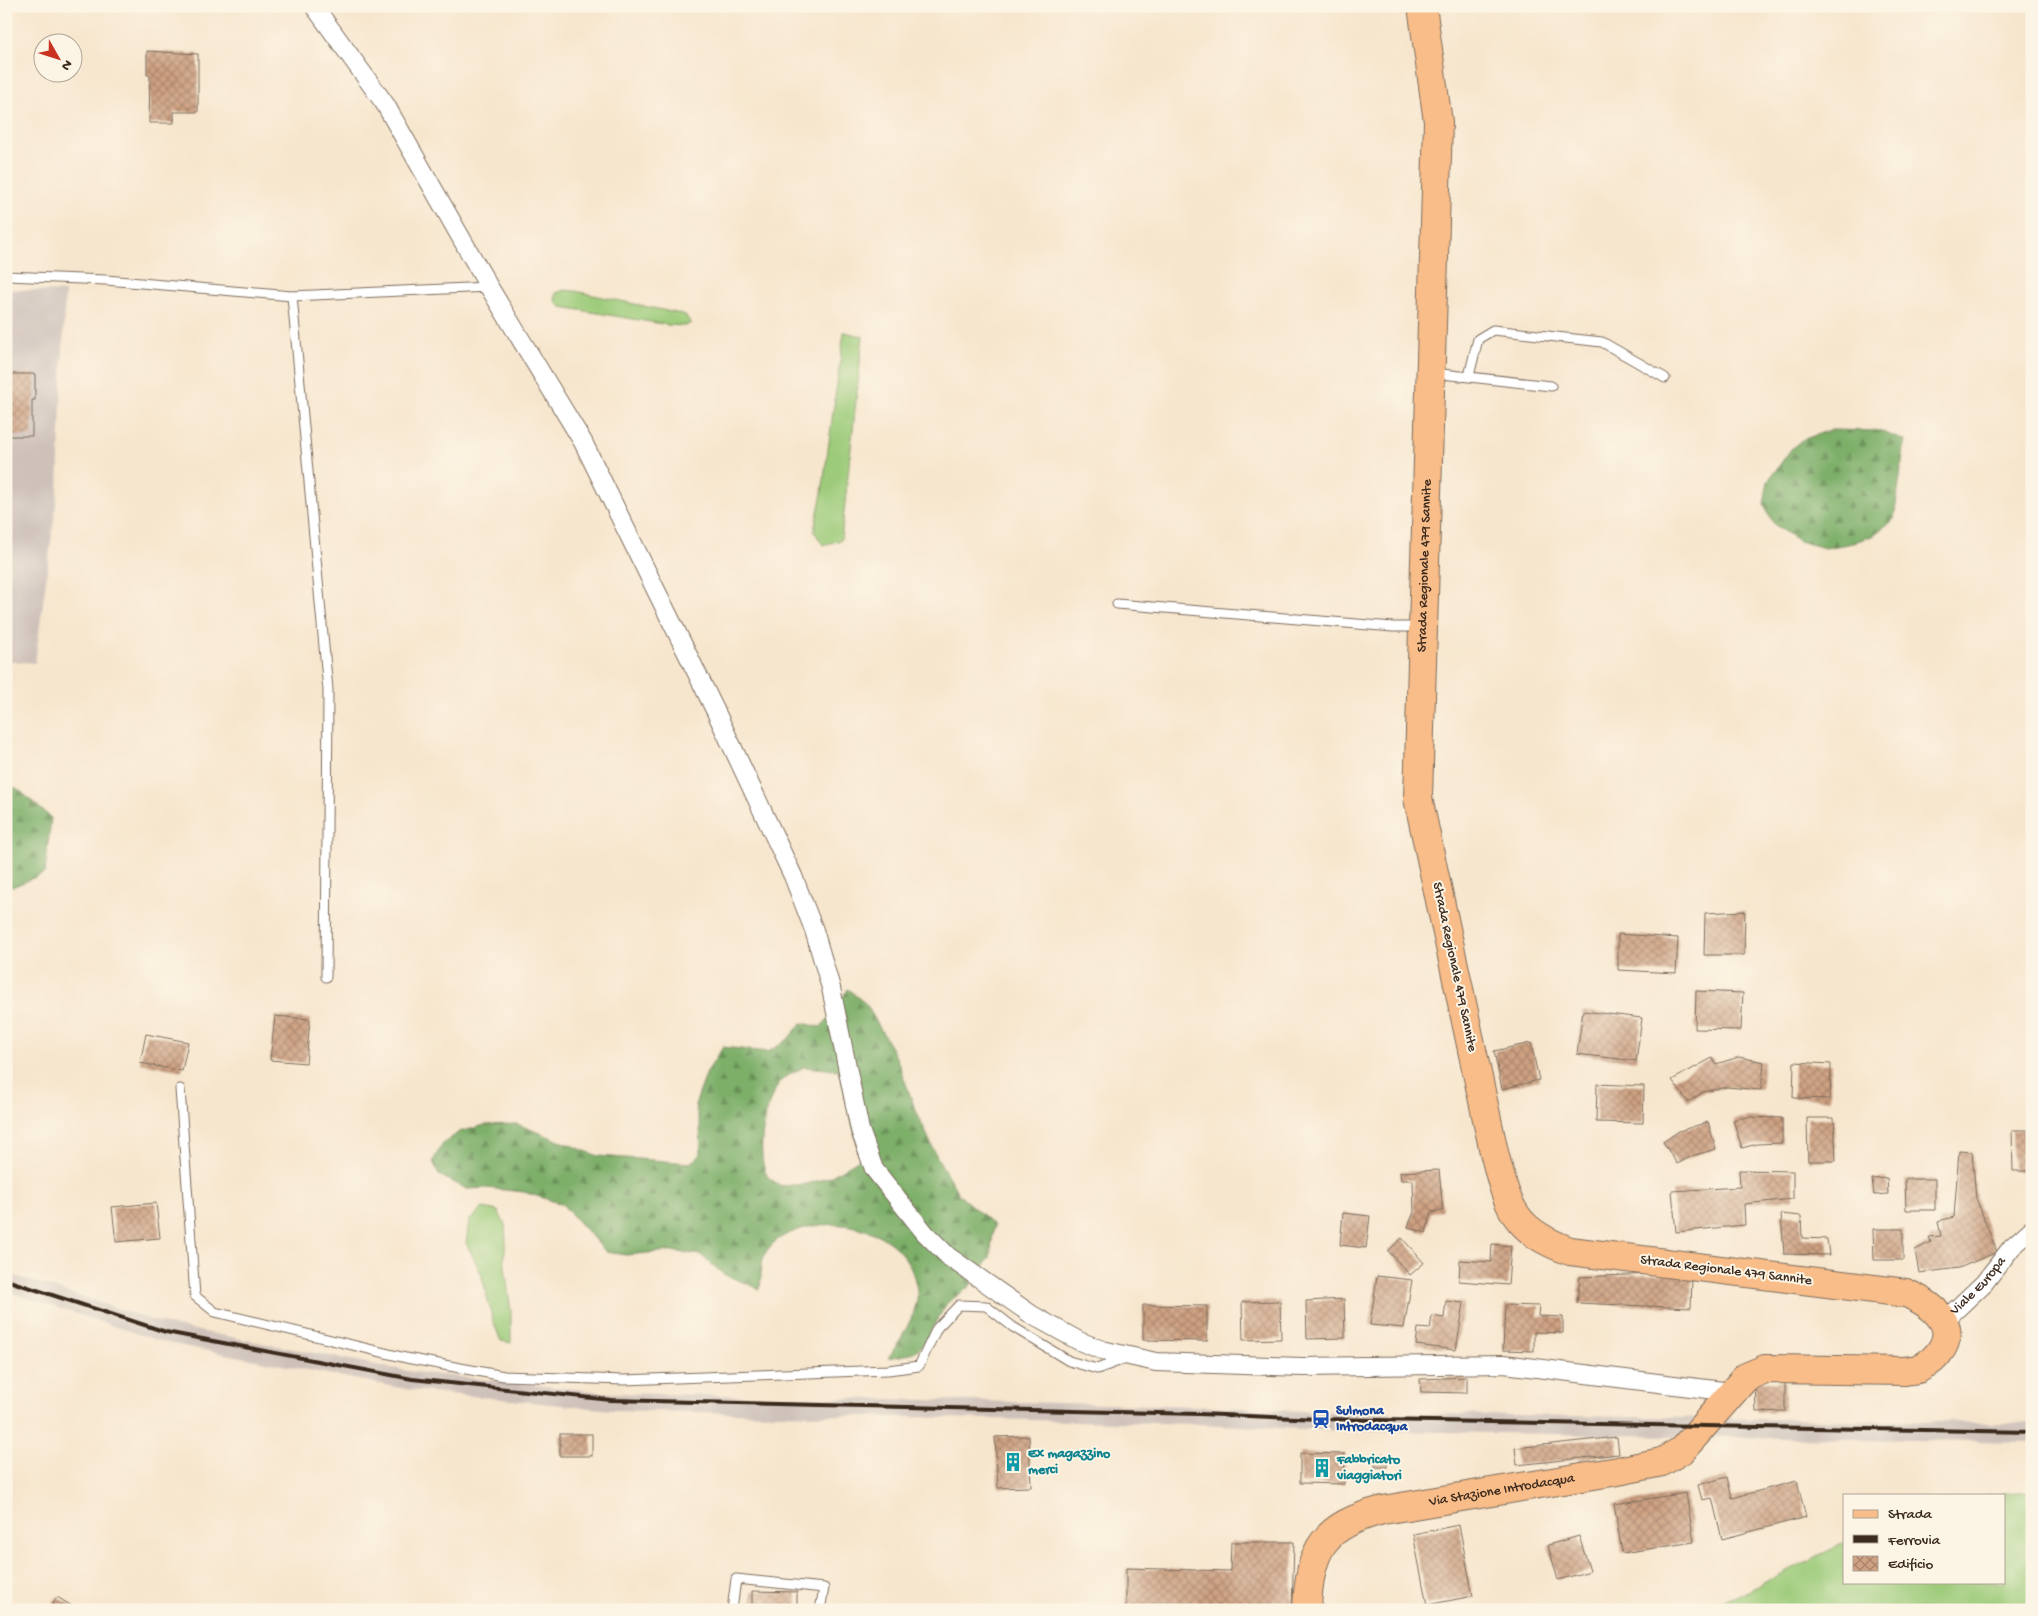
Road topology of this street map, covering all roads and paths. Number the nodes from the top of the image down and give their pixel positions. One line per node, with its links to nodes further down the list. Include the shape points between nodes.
1 (314, 6): 4 (street, via 385,104)
2 (1422, 6): 6 (main road, Strada Regionale 479 Sannite, via 1438,122)
3 (6, 276): 5 (lane, via 106,280)
4 (489, 287): 5 (lane); 16 (street, via 583,442 794,876 824,960 860,1130 874,1169 925,1233 949,1257 1032,1315 1079,1342)
5 (292, 296): 12 (lane, via 328,690)
6 (1430, 372): 7 (lane); 11 (main road, Strada Regionale 479 Sannite)
7 (1469, 376): 8 (lane, via 1478,338 1493,330 1602,342); 9 (lane)
8 (1665, 378)
9 (1551, 386)
10 (1117, 604): 11 (lane)
11 (1423, 627): 15 (main road, Strada Regionale 479 Sannite, via 1418,798 1494,1152 1506,1199 1526,1229 1547,1243 1570,1251 1906,1293 1921,1299)
12 (326, 977)
13 (180, 1089): 16 (lane, via 195,1296 215,1312 406,1358 504,1376 624,1380 920,1366 937,1328 959,1305 986,1306 1013,1327 1069,1360 1097,1369)
14 (2032, 1229): 15 (street, Viale Europa)
15 (1944, 1321): 17 (main road, via 1947,1336 1942,1349 1920,1368 1905,1371 1765,1369 1746,1377)
16 (1129, 1357): 17 (street, via 1156,1362 1303,1367 1504,1364)
17 (1731, 1392): 20 (main road, Via Stazione Introdacqua, via 1682,1450 1662,1462 1383,1510 1350,1520 1329,1534 1317,1552)
18 (732, 1610): 19 (lane, via 736,1579 824,1588)
19 (820, 1610)
20 (1307, 1610)

